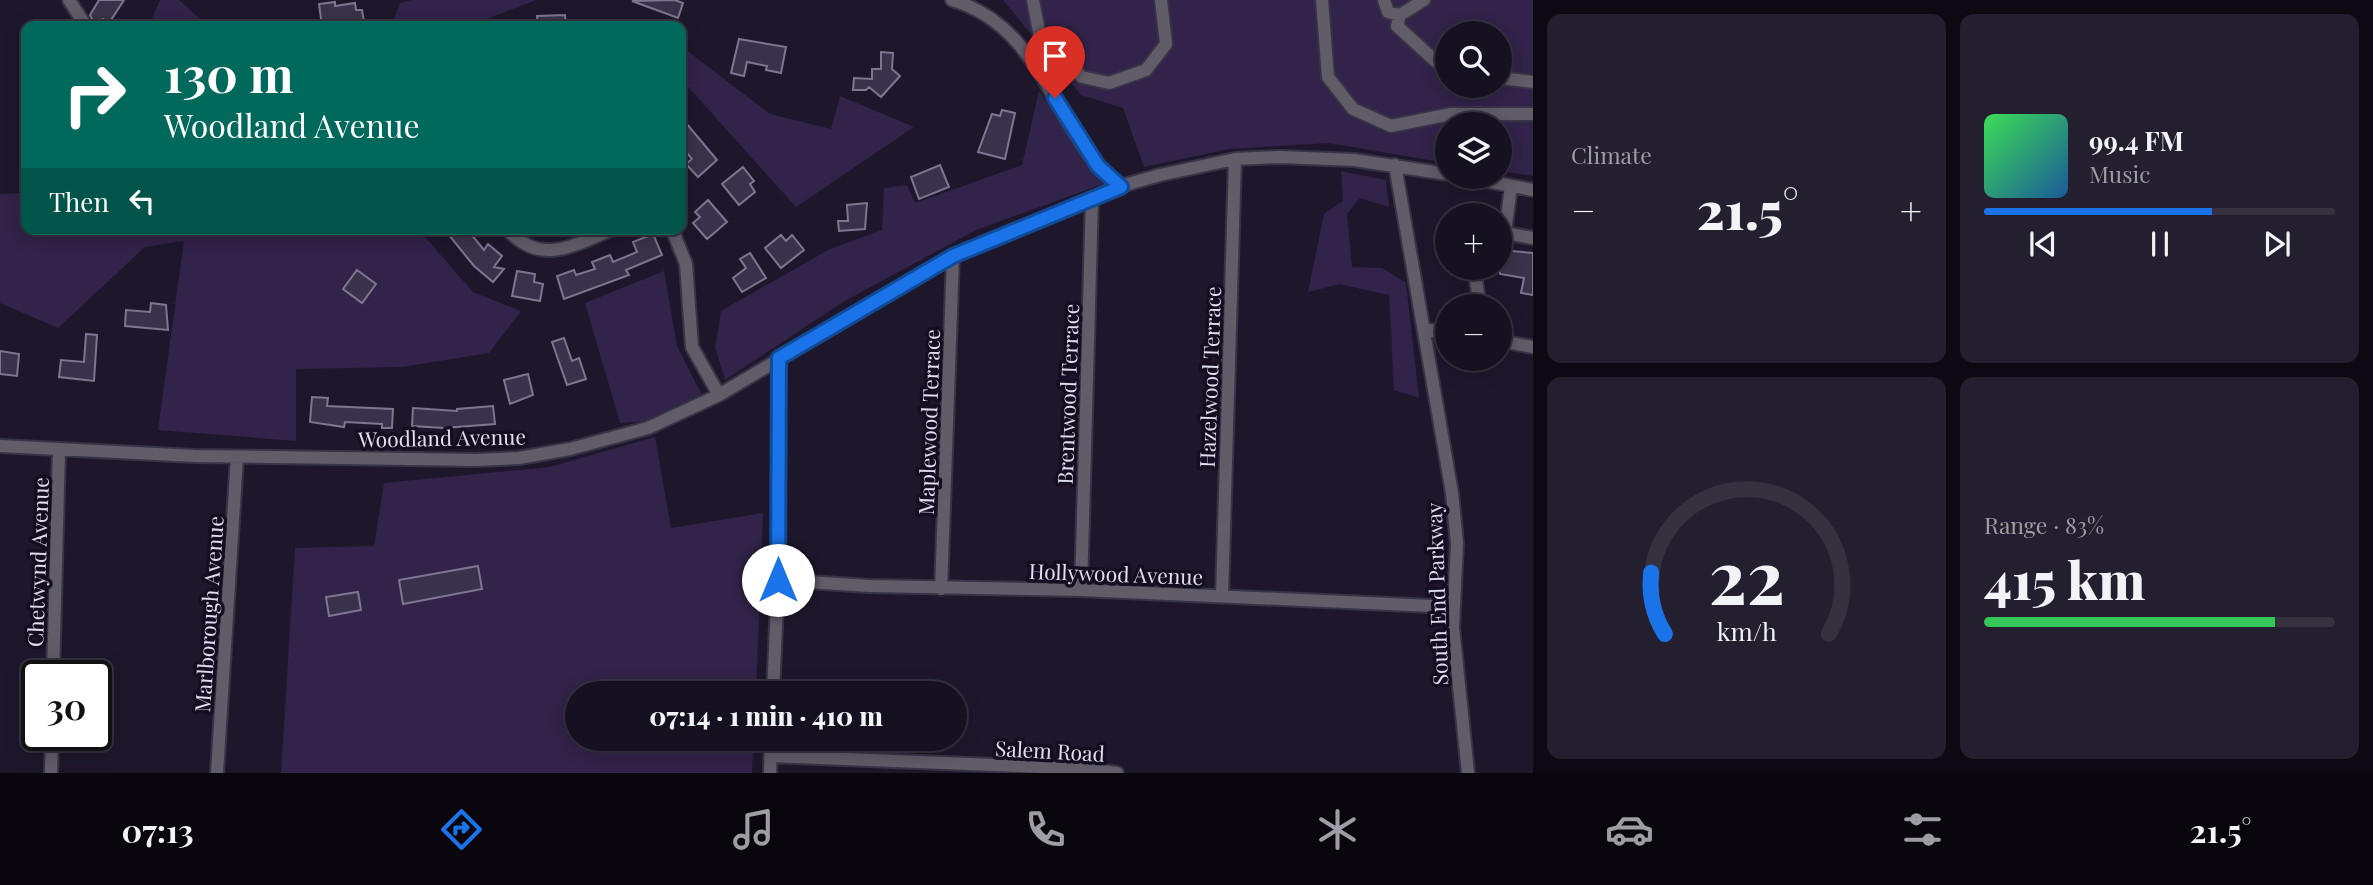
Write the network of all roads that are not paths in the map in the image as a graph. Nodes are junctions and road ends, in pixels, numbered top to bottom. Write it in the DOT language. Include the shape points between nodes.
graph roads {
  1 [pos="69,0"];
  2 [pos="952,0"];
  3 [pos="1032,0"];
  4 [pos="1161,0"];
  5 [pos="1322,0"];
  6 [pos="1384,0"];
  7 [pos="1424,0"];
  8 [pos="1400,15"];
  9 [pos="83,21"];
  10 [pos="1435,61"];
  11 [pos="1512,79"];
  12 [pos="1533,82"];
  13 [pos="1533,114"];
  14 [pos="1235,159"];
  15 [pos="1395,165"];
  16 [pos="1435,172"];
  17 [pos="1512,186"];
  18 [pos="1121,187"];
  19 [pos="1533,190"];
  20 [pos="1092,198"];
  21 [pos="514,235"];
  22 [pos="597,235"];
  23 [pos="674,235"];
  24 [pos="1512,235"];
  25 [pos="1533,238"];
  26 [pos="953,256"];
  27 [pos="1423,329"];
  28 [pos="1435,330"];
  29 [pos="1512,343"];
  30 [pos="1533,347"];
  31 [pos="779,358"];
  32 [pos="719,395"];
  33 [pos="0,446"];
  34 [pos="59,449"];
  35 [pos="237,457"];
  36 [pos="778,580"];
  37 [pos="941,589"];
  38 [pos="1081,590"];
  39 [pos="1222,596"];
  40 [pos="1454,607"];
  41 [pos="53,660"];
  42 [pos="774,681"];
  43 [pos="52,751"];
  44 [pos="771,751"];
  45 [pos="771,756"];
  46 [pos="994,770"];
  47 [pos="51,773"];
  48 [pos="217,773"];
  49 [pos="770,773"];
  50 [pos="1117,773"];
  51 [pos="1468,773"];
  1 -- 9 [label="street"];
  2 -- 18 [label="street" via="975,7 1002,24 1027,53 1098,166"];
  3 -- 4 [label="street" via="1040,37 1082,77 1109,83 1146,70 1166,44"];
  5 -- 13 [label="street" via="1328,77 1353,108 1391,126 1451,114"];
  6 -- 8 [label="street" via="1388,12"];
  7 -- 8 [label="street"];
  8 -- 10 [label="street" via="1397,26"];
  11 -- 12 [label="street"];
  14 -- 15 [label="street, Woodland Avenue" via="1280,157"];
  14 -- 18 [label="street, Woodland Avenue"];
  14 -- 39 [label="street, Hazelwood Terrace"];
  15 -- 16 [label="street, Woodland Avenue"];
  15 -- 27 [label="street, South End Parkway"];
  17 -- 19 [label="street"];
  18 -- 20 [label="street, Woodland Avenue"];
  20 -- 26 [label="street, Woodland Avenue"];
  20 -- 38 [label="street, Brentwood Terrace"];
  21 -- 22 [label="street" via="528,248 553,251"];
  23 -- 32 [label="street" via="686,264 692,348"];
  24 -- 25 [label="street"];
  26 -- 31 [label="street, Woodland Avenue"];
  26 -- 37 [label="street, Maplewood Terrace"];
  27 -- 28 [label="street"];
  27 -- 40 [label="street, South End Parkway" via="1457,543"];
  29 -- 30 [label="street"];
  31 -- 32 [label="street, Woodland Avenue"];
  31 -- 36 [label="street"];
  32 -- 35 [label="street, Woodland Avenue" via="611,440 519,458"];
  33 -- 34 [label="street, Woodland Avenue"];
  34 -- 35 [label="street, Woodland Avenue"];
  34 -- 41 [label="street, Chetwynd Avenue"];
  35 -- 48 [label="street, Marlborough Avenue"];
  36 -- 37 [label="street, Hollywood Avenue"];
  36 -- 42 [label="street"];
  37 -- 38 [label="street, Hollywood Avenue"];
  38 -- 39 [label="street, Hollywood Avenue"];
  39 -- 40 [label="street, Hollywood Avenue"];
  40 -- 51 [label="street, South End Parkway" via="1455,663"];
  43 -- 47 [label="street"];
  44 -- 45 [label="street"];
  45 -- 46 [label="street, Salem Road"];
  45 -- 49 [label="street"];
  46 -- 50 [label="street, Salem Road"];
}
